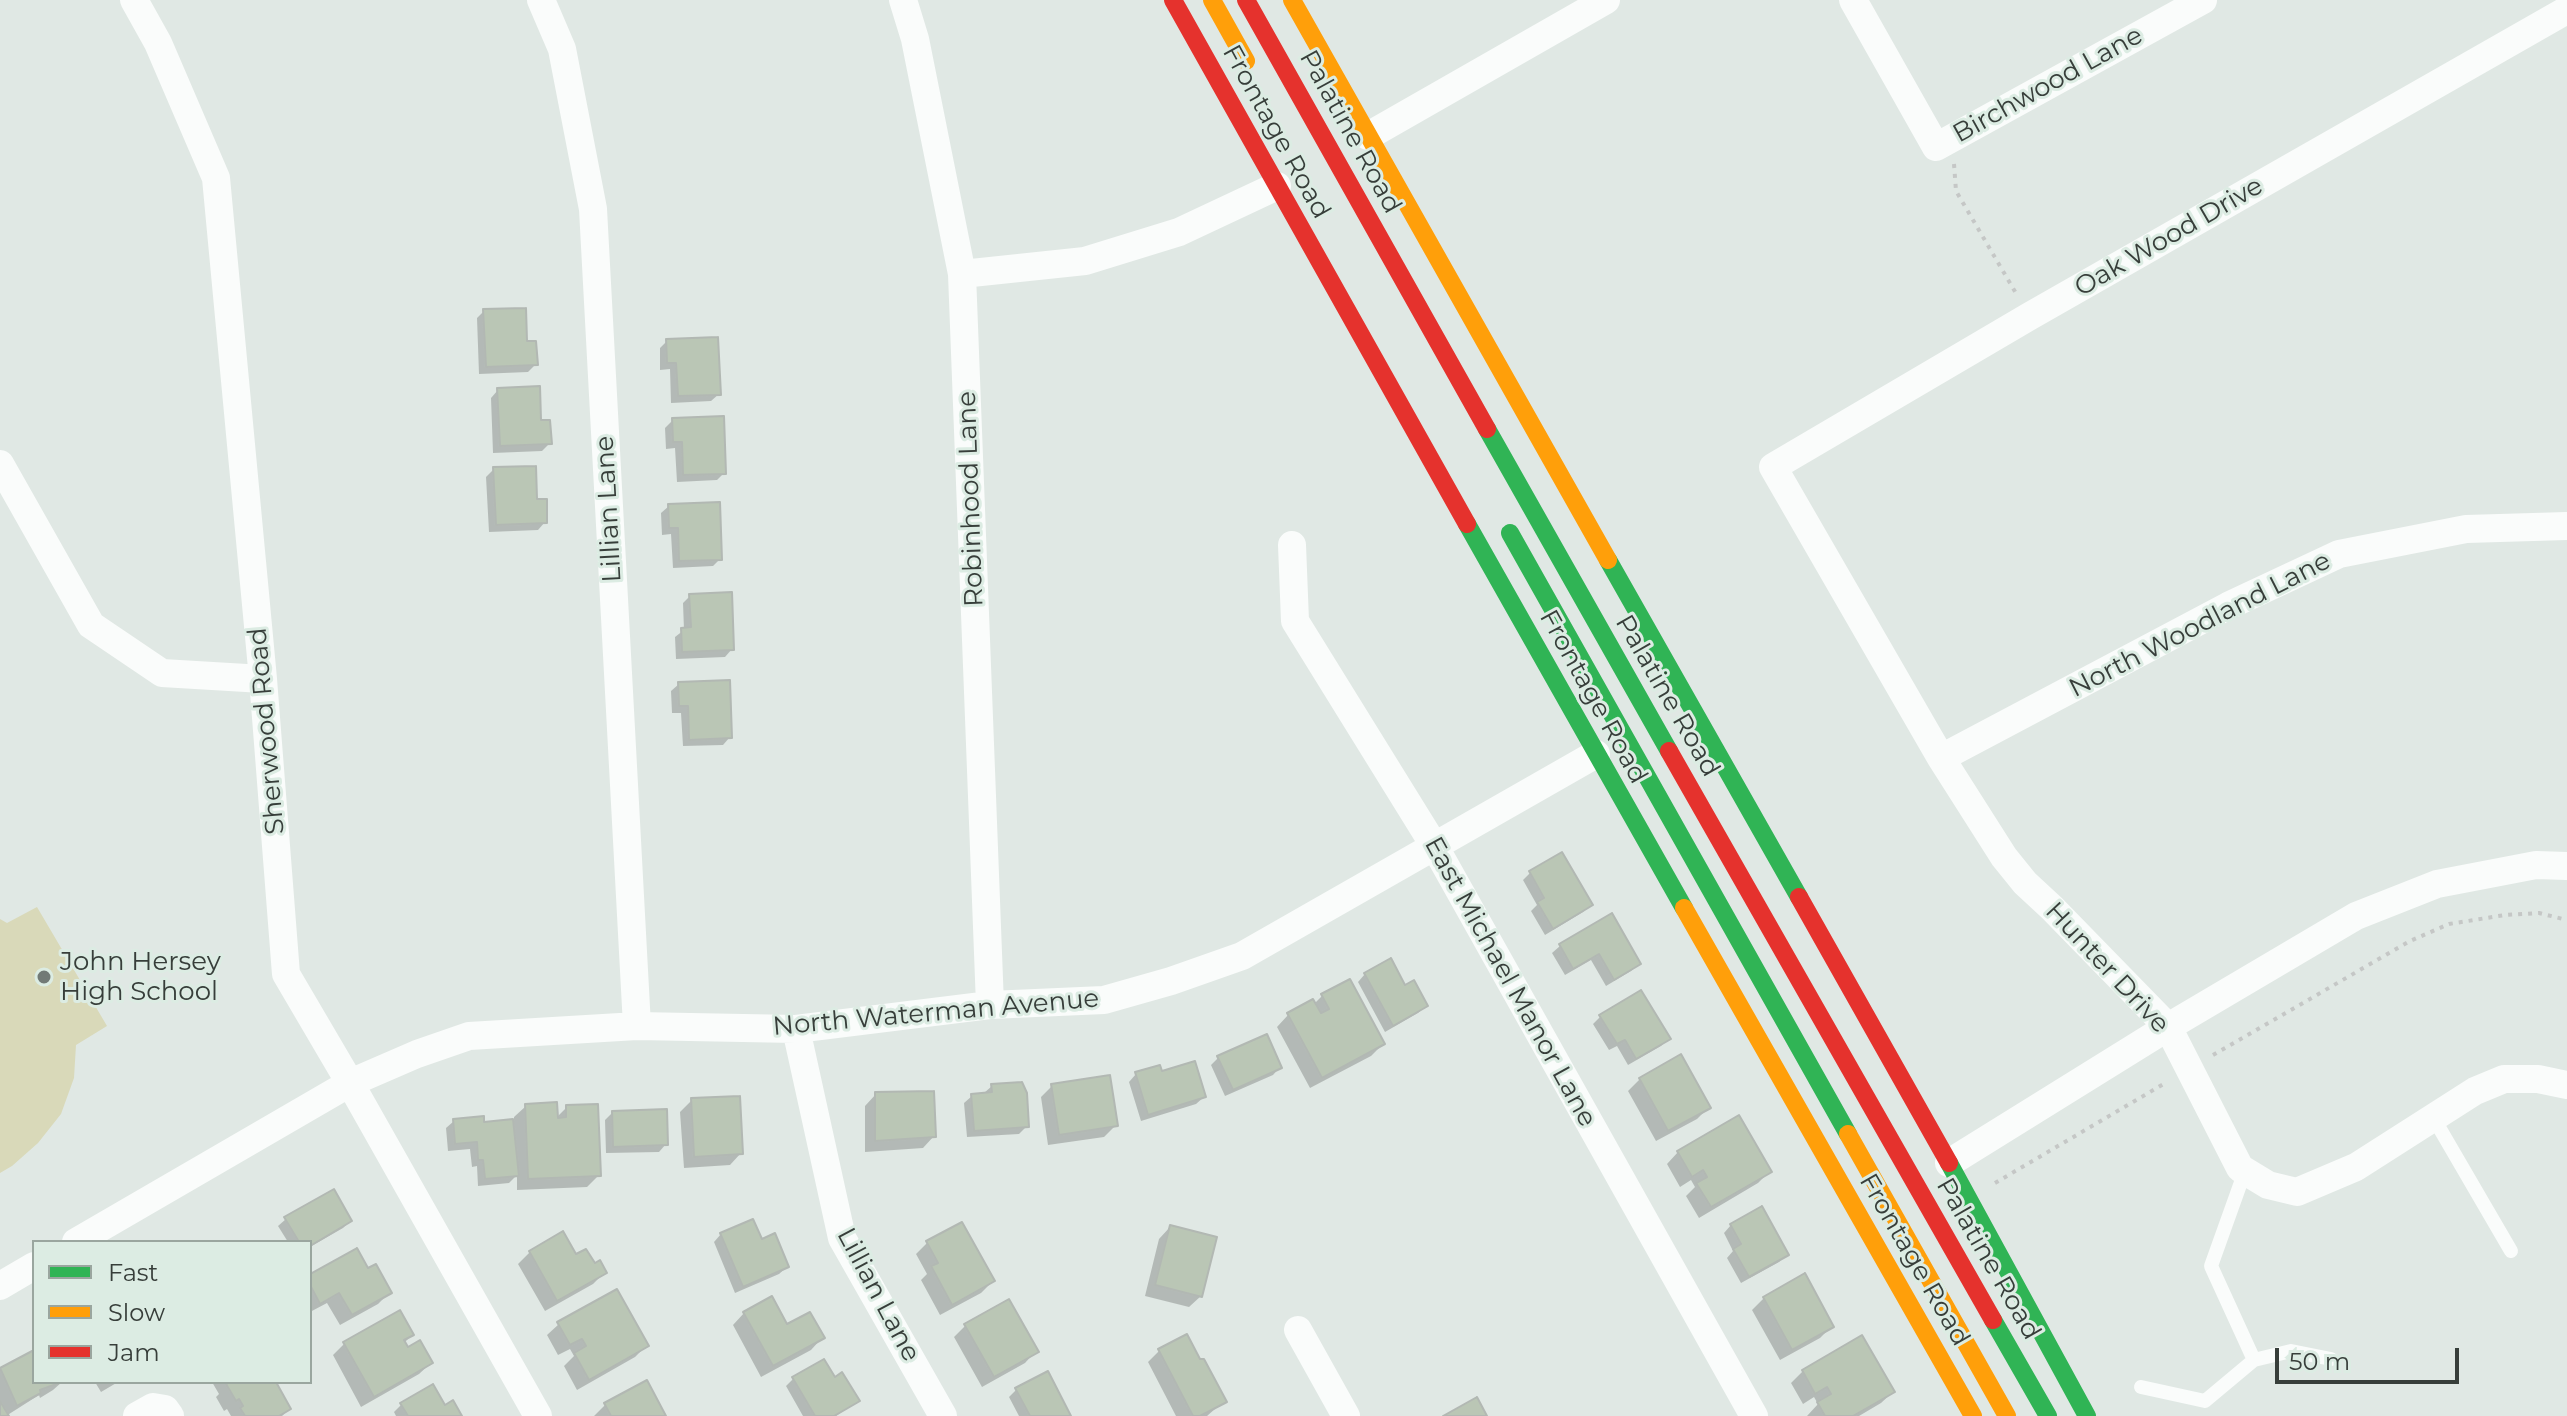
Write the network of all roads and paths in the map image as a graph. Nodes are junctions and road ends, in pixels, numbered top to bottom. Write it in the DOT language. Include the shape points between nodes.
graph roads {
  1 [pos="134,0"];
  2 [pos="541,0"];
  3 [pos="903,0"];
  4 [pos="1173,0"];
  5 [pos="1212,0"];
  6 [pos="1246,0"];
  7 [pos="1292,0"];
  8 [pos="1606,0"];
  9 [pos="1853,0"];
  10 [pos="2203,0"];
  11 [pos="2567,10"];
  12 [pos="1259,83"];
  13 [pos="1368,136"];
  14 [pos="1944,142"];
  15 [pos="1277,186"];
  16 [pos="962,274"];
  17 [pos="2030,316"];
  18 [pos="0,464"];
  19 [pos="1773,467"];
  20 [pos="1500,514"];
  21 [pos="2567,526"];
  22 [pos="1292,545"];
  23 [pos="263,679"];
  24 [pos="1596,754"];
  25 [pos="1941,758"];
  26 [pos="1435,847"];
  27 [pos="2567,866"];
  28 [pos="2567,920"];
  29 [pos="990,1005"];
  30 [pos="637,1026"];
  31 [pos="2168,1027"];
  32 [pos="796,1029"];
  33 [pos="2189,1069"];
  34 [pos="350,1083"];
  35 [pos="2567,1085"];
  36 [pos="2433,1117"];
  37 [pos="1949,1163"];
  38 [pos="2245,1171"];
  39 [pos="1988,1188"];
  40 [pos="79,1240"];
  41 [pos="2511,1251"];
  42 [pos="32,1267"];
  43 [pos="0,1286"];
  44 [pos="1298,1330"];
  45 [pos="2331,1359"];
  46 [pos="2254,1360"];
  47 [pos="2141,1387"];
  48 [pos="137,1416"];
  49 [pos="170,1416"];
  50 [pos="538,1416"];
  51 [pos="943,1416"];
  52 [pos="1346,1416"];
  53 [pos="1754,1416"];
  54 [pos="1973,1416"];
  55 [pos="2007,1416"];
  56 [pos="2048,1416"];
  57 [pos="2087,1416"];
  1 -- 23 [label="street, Sherwood Road" via="216,178"];
  2 -- 30 [label="street, Lillian Lane" via="562,49 593,209"];
  3 -- 16 [label="street, Robinhood Lane"];
  4 -- 15 [label="main road, Frontage Road"];
  5 -- 12 [label="main road"];
  6 -- 56 [label="main road, Palatine Road"];
  7 -- 13 [label="main road"];
  8 -- 13 [label="street"];
  9 -- 14 [label="street"];
  10 -- 14 [label="street, Birchwood Lane"];
  11 -- 17 [label="street, Oak Wood Drive"];
  13 -- 37 [label="main road"];
  14 -- 17 [label="path" via="1956,191"];
  15 -- 16 [label="street" via="1179,232 1085,261"];
  15 -- 24 [label="main road, Frontage Road"];
  16 -- 29 [label="street, Robinhood Lane"];
  17 -- 19 [label="street, Oak Wood Drive"];
  18 -- 23 [label="street" via="91,625 162,673"];
  19 -- 25 [label="street, Hunter Drive"];
  20 -- 55 [label="main road"];
  21 -- 25 [label="street, North Woodland Lane" via="2466,529 2339,554 2228,606"];
  22 -- 26 [label="street, East Michael Manor Lane" via="1295,621"];
  23 -- 34 [label="street, Sherwood Road" via="286,974"];
  24 -- 26 [label="street, North Waterman Avenue"];
  24 -- 54 [label="main road, Frontage Road"];
  25 -- 31 [label="street, Hunter Drive" via="2025,883"];
  26 -- 29 [label="street, North Waterman Avenue" via="1242,956 1104,1000"];
  26 -- 53 [label="street, East Michael Manor Lane"];
  27 -- 31 [label="street" via="2536,865 2437,884 2356,916"];
  28 -- 33 [label="path" via="2539,913 2449,924 2410,941"];
  29 -- 32 [label="street, North Waterman Avenue"];
  30 -- 32 [label="street, North Waterman Avenue"];
  30 -- 34 [label="street, North Waterman Avenue" via="469,1036"];
  31 -- 33 [label="street, Hunter Drive"];
  31 -- 37 [label="street"];
  32 -- 51 [label="street, Lillian Lane" via="842,1238"];
  33 -- 38 [label="street, Hunter Drive"];
  33 -- 39 [label="path"];
  34 -- 40 [label="street, North Waterman Avenue"];
  34 -- 50 [label="street, Sherwood Road"];
  35 -- 36 [label="street" via="2504,1079"];
  36 -- 38 [label="street" via="2356,1167 2297,1192 2268,1185"];
  36 -- 41 [label="lane"];
  37 -- 57 [label="main road"];
  38 -- 46 [label="lane" via="2211,1266"];
  42 -- 43 [label="street"];
  44 -- 52 [label="street"];
  45 -- 46 [label="lane" via="2291,1351"];
  46 -- 47 [label="lane" via="2205,1401"];
  48 -- 49 [label="street" via="153,1407"];
}
